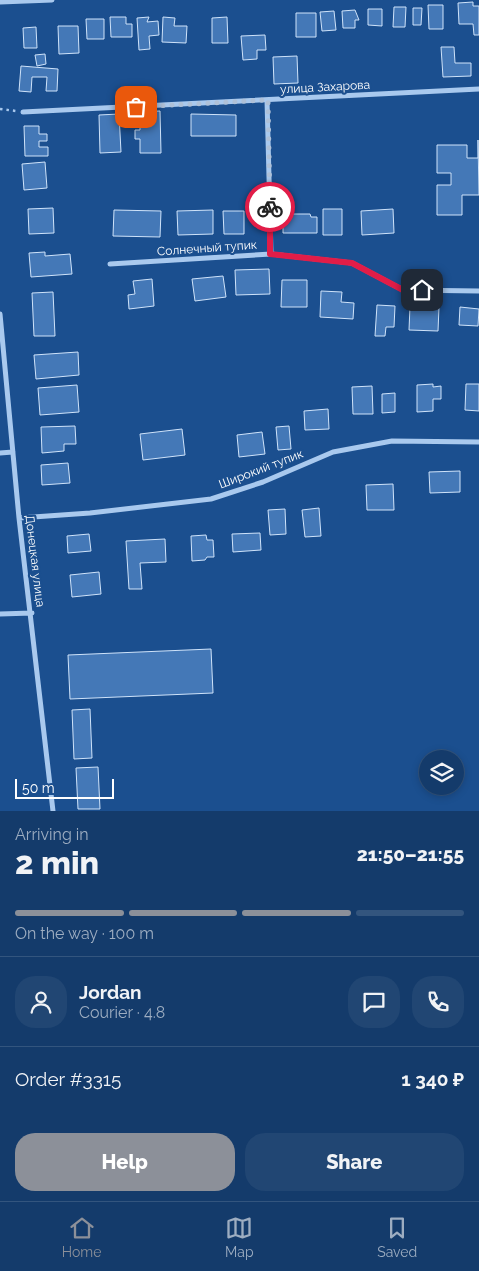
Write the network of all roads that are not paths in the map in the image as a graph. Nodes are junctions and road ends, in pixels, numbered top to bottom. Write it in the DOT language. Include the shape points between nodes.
graph roads {
  1 [pos="52,0"];
  2 [pos="0,2"];
  3 [pos="479,89"];
  4 [pos="268,100"];
  5 [pos="23,112"];
  6 [pos="270,254"];
  7 [pos="110,264"];
  8 [pos="479,292"];
  9 [pos="0,314"];
  10 [pos="479,442"];
  11 [pos="13,452"];
  12 [pos="0,453"];
  13 [pos="19,518"];
  14 [pos="32,612"];
  15 [pos="0,614"];
  16 [pos="54,811"];
  1 -- 2 [label="street"];
  3 -- 4 [label="street, улица Захарова"];
  4 -- 5 [label="street, улица Захарова"];
  4 -- 6 [label="street"];
  6 -- 7 [label="street, Солнечный тупик"];
  6 -- 8 [label="street, Солнечный тупик" via="352,263 403,290"];
  9 -- 11 [label="street, Донецкая улица"];
  10 -- 13 [label="street, Широкий тупик" via="392,441 334,452 263,482 211,499"];
  11 -- 12 [label="street"];
  11 -- 13 [label="street, Донецкая улица"];
  13 -- 14 [label="street, Донецкая улица"];
  14 -- 15 [label="street"];
  14 -- 16 [label="street, Донецкая улица"];
}
